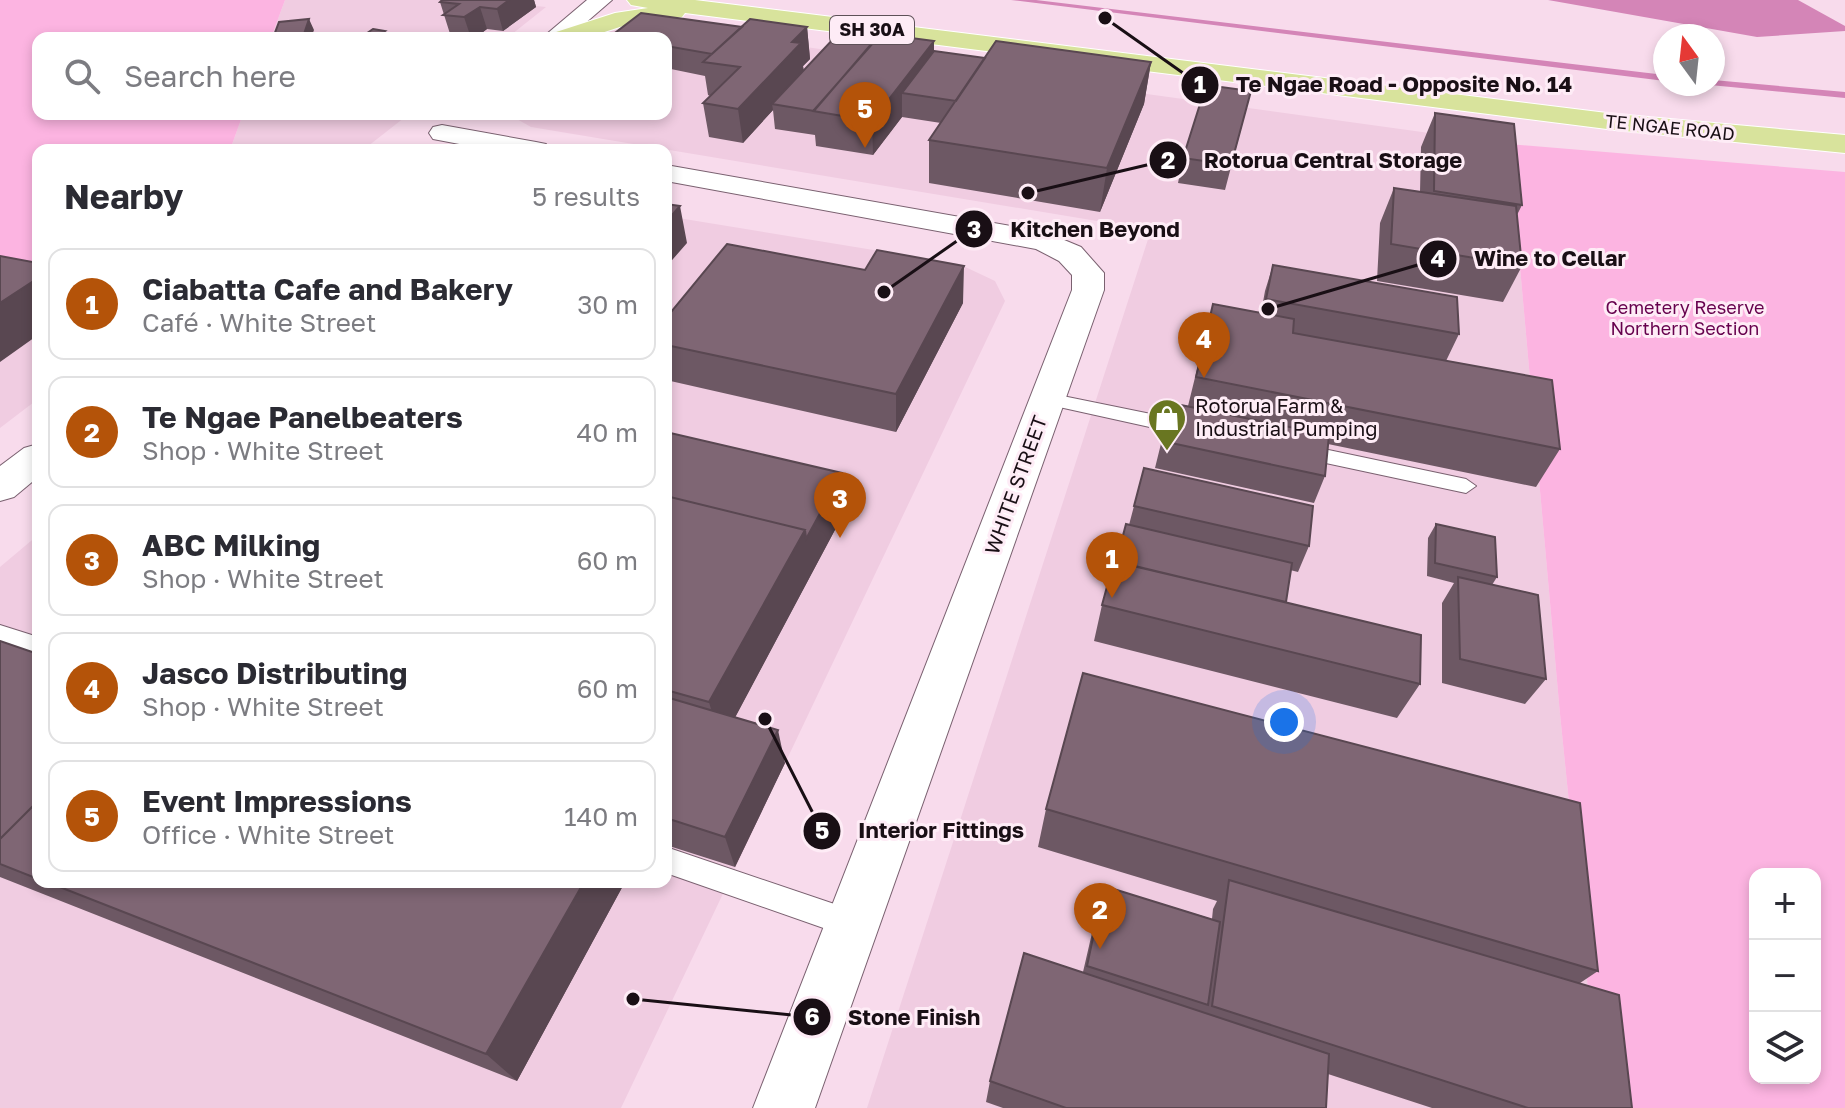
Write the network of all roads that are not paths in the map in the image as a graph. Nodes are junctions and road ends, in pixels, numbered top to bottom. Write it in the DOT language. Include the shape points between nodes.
graph roads {
  1 [pos="601,0"];
  2 [pos="639,0"];
  3 [pos="814,0"];
  4 [pos="732,12"];
  5 [pos="561,32"];
  6 [pos="580,32"];
  7 [pos="1342,63"];
  8 [pos="1702,105"];
  9 [pos="458,120"];
  10 [pos="1845,121"];
  11 [pos="432,142"];
  12 [pos="458,144"];
  13 [pos="1845,144"];
  14 [pos="672,174"];
  15 [pos="1048,399"];
  16 [pos="1218,434"];
  17 [pos="1280,447"];
  18 [pos="32,462"];
  19 [pos="1466,486"];
  20 [pos="0,487"];
  21 [pos="0,634"];
  22 [pos="32,645"];
  23 [pos="672,862"];
  24 [pos="852,924"];
  25 [pos="784,1108"];
  1 -- 5 [label="street"];
  2 -- 4 [label="main road, TE NGAE ROAD / SH 30A"];
  3 -- 7 [label="main road, SH 30A"];
  4 -- 6 [label="main road" via="664,12"];
  4 -- 13 [label="main road, TE NGAE ROAD / SH 30A" via="1629,124"];
  8 -- 10 [label="main road, TE NGAE ROAD"];
  9 -- 11 [label="street"];
  11 -- 12 [label="street"];
  14 -- 15 [label="street, WHITE STREET" via="1045,241 1070,254 1088,273 1088,290"];
  15 -- 16 [label="lane"];
  15 -- 24 [label="street, WHITE STREET"];
  17 -- 19 [label="lane"];
  18 -- 20 [label="street"];
  21 -- 22 [label="lane"];
  23 -- 24 [label="lane"];
  24 -- 25 [label="street, WHITE STREET"];
}
